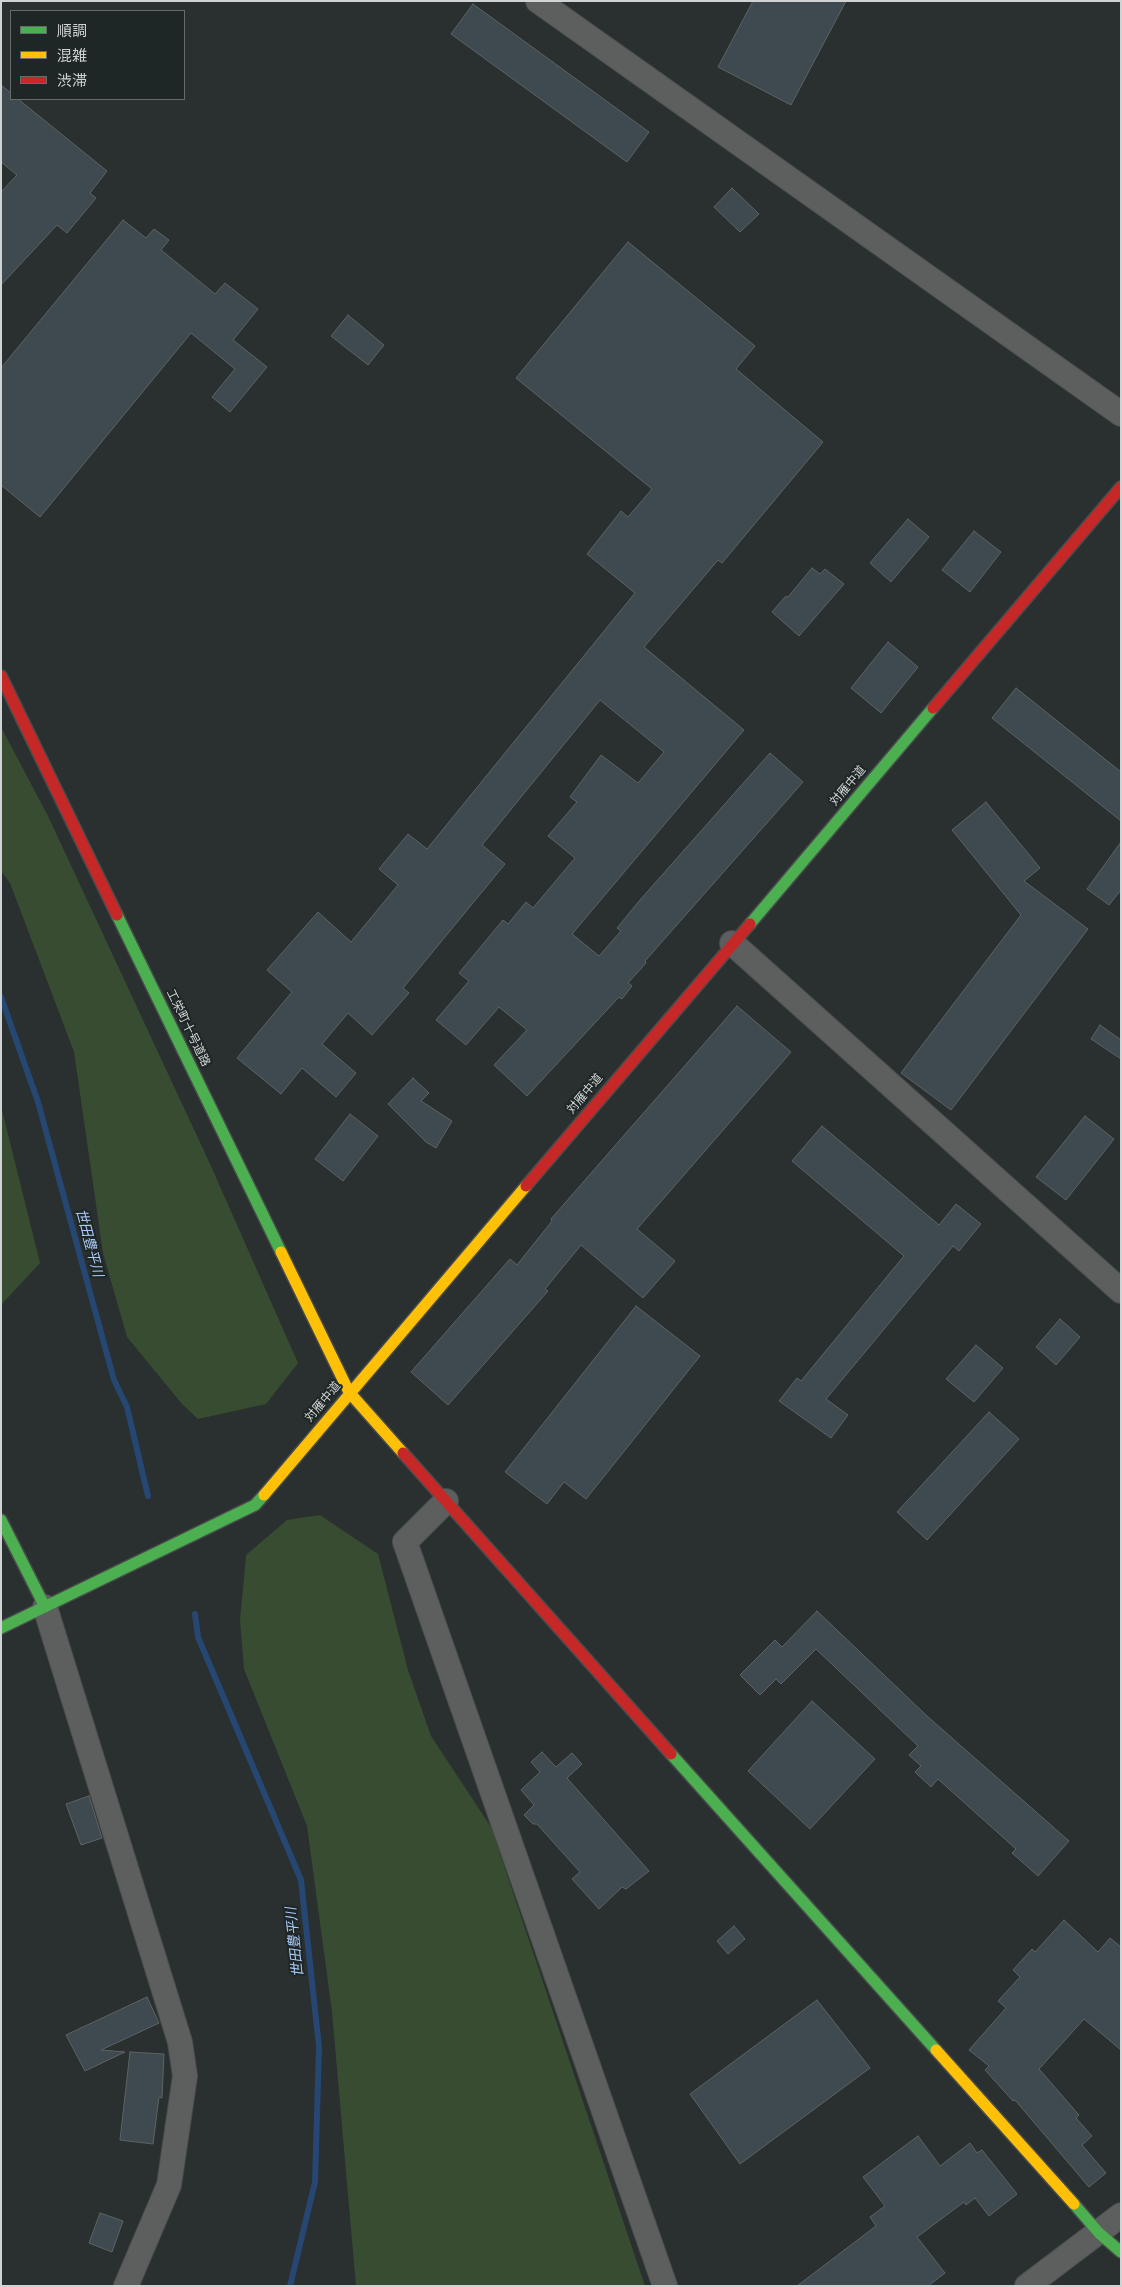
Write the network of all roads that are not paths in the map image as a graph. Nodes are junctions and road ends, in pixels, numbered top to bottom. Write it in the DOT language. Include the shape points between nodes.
graph roads {
  1 [pos="538,1"];
  2 [pos="1121,414"];
  3 [pos="1121,487"];
  4 [pos="1,676"];
  5 [pos="732,943"];
  6 [pos="1121,1291"];
  7 [pos="349,1392"];
  8 [pos="446,1501"];
  9 [pos="1,1520"];
  10 [pos="44,1607"];
  11 [pos="1,1628"];
  12 [pos="1121,2215"];
  13 [pos="1121,2225"];
  14 [pos="1099,2234"];
  15 [pos="1121,2252"];
  16 [pos="126,2286"];
  17 [pos="665,2286"];
  18 [pos="1027,2286"];
  1 -- 2 [label="street"];
  3 -- 5 [label="street, 対雁中道"];
  4 -- 7 [label="street, 工栄町十号道路"];
  5 -- 6 [label="street"];
  5 -- 7 [label="street, 対雁中道"];
  7 -- 8 [label="street, 工栄町十号道路"];
  7 -- 10 [label="street, 対雁中道" via="255,1506"];
  8 -- 14 [label="street, 工栄町十号道路"];
  8 -- 17 [label="street" via="405,1542"];
  9 -- 10 [label="street"];
  10 -- 11 [label="street, 対雁中道"];
  10 -- 16 [label="street" via="180,2042 185,2076 169,2185"];
  12 -- 14 [label="street"];
  13 -- 14 [label="street"];
  14 -- 15 [label="street, 工栄町十号道路"];
  14 -- 18 [label="street"];
}
